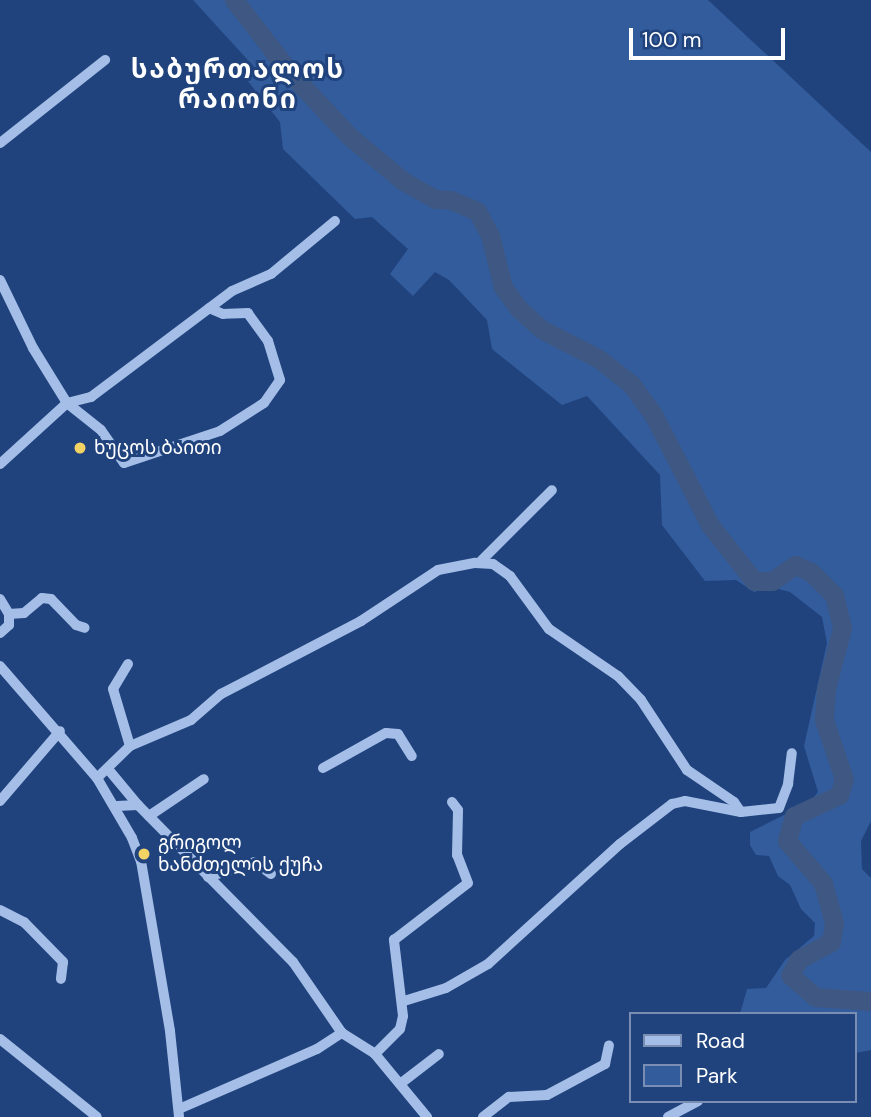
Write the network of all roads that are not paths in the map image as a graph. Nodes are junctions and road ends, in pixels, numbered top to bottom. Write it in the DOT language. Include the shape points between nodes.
graph roads {
  1 [pos="106,60"];
  2 [pos="0,143"];
  3 [pos="335,221"];
  4 [pos="0,280"];
  5 [pos="209,308"];
  6 [pos="67,403"];
  7 [pos="0,464"];
  8 [pos="552,490"];
  9 [pos="479,563"];
  10 [pos="0,599"];
  11 [pos="9,614"];
  12 [pos="85,628"];
  13 [pos="0,633"];
  14 [pos="128,664"];
  15 [pos="0,666"];
  16 [pos="60,731"];
  17 [pos="130,746"];
  18 [pos="792,753"];
  19 [pos="412,756"];
  20 [pos="323,768"];
  21 [pos="107,769"];
  22 [pos="97,778"];
  23 [pos="204,779"];
  24 [pos="0,801"];
  25 [pos="452,802"];
  26 [pos="138,805"];
  27 [pos="117,806"];
  28 [pos="741,812"];
  29 [pos="149,816"];
  30 [pos="271,874"];
  31 [pos="208,877"];
  32 [pos="0,911"];
  33 [pos="61,979"];
  34 [pos="404,1001"];
  35 [pos="342,1033"];
  36 [pos="0,1039"];
  37 [pos="609,1045"];
  38 [pos="374,1054"];
  39 [pos="439,1055"];
  40 [pos="400,1084"];
  41 [pos="694,1103"];
  42 [pos="179,1113"];
  43 [pos="97,1117"];
  44 [pos="427,1117"];
  45 [pos="484,1117"];
  46 [pos="668,1117"];
  1 -- 2 [label="street"];
  3 -- 5 [label="street" via="271,274 232,291"];
  4 -- 6 [label="street" via="33,348"];
  5 -- 6 [label="street" via="91,397"];
  5 -- 6 [label="street" via="223,314 248,313 268,341 281,380 254,412 208,436 124,463 101,430"];
  6 -- 7 [label="street"];
  8 -- 9 [label="street"];
  9 -- 17 [label="street" via="438,570 361,621 221,694 191,720"];
  9 -- 28 [label="street" via="493,564 510,576 549,629 618,676 641,700 687,770 734,802"];
  10 -- 11 [label="street"];
  11 -- 12 [label="street" via="24,612 42,598 51,599 76,625"];
  11 -- 13 [label="street" via="9,625"];
  14 -- 17 [label="street" via="113,689"];
  15 -- 16 [label="street"];
  16 -- 22 [label="street"];
  16 -- 24 [label="street"];
  17 -- 21 [label="street"];
  18 -- 28 [label="street" via="779,808 757,814"];
  19 -- 20 [label="street" via="398,734 386,733"];
  21 -- 22 [label="street"];
  21 -- 26 [label="street"];
  22 -- 27 [label="street"];
  23 -- 29 [label="street"];
  25 -- 34 [label="street" via="458,810 457,855 468,883 394,940 400,965 396,974"];
  26 -- 27 [label="street"];
  26 -- 29 [label="street"];
  27 -- 42 [label="street" via="141,861"];
  28 -- 34 [label="street" via="685,801 671,804 488,964 446,988"];
  29 -- 31 [label="street"];
  30 -- 31 [label="street" via="255,862"];
  31 -- 35 [label="street" via="293,962"];
  32 -- 33 [label="street" via="24,922 63,962"];
  34 -- 38 [label="street" via="400,1030"];
  35 -- 38 [label="street"];
  35 -- 42 [label="street"];
  36 -- 43 [label="street"];
  37 -- 45 [label="street" via="605,1064 547,1095 509,1097"];
  38 -- 40 [label="street"];
  39 -- 40 [label="street"];
  40 -- 44 [label="street"];
  41 -- 46 [label="street"];
}
